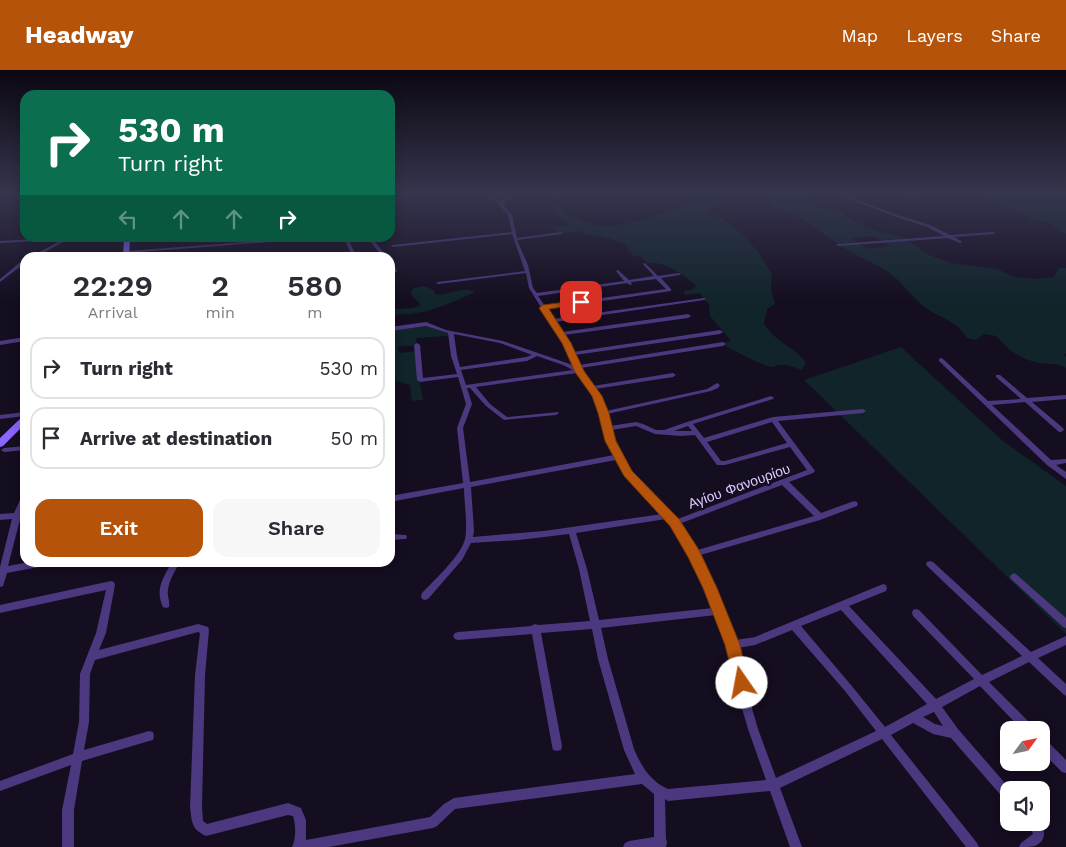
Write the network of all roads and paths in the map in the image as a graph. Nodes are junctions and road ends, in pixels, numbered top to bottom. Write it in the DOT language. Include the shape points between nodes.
graph roads {
  1 [pos="513,229"];
  2 [pos="935,229"];
  3 [pos="561,233"];
  4 [pos="993,233"];
  5 [pos="514,236"];
  6 [pos="950,237"];
  7 [pos="20,241"];
  8 [pos="0,242"];
  9 [pos="61,242"];
  10 [pos="266,242"];
  11 [pos="373,242"];
  12 [pos="960,242"];
  13 [pos="838,245"];
  14 [pos="393,246"];
  15 [pos="42,252"];
  16 [pos="158,252"];
  17 [pos="381,252"];
  18 [pos="645,264"];
  19 [pos="20,265"];
  20 [pos="618,271"];
  21 [pos="526,272"];
  22 [pos="679,274"];
  23 [pos="658,278"];
  24 [pos="0,281"];
  25 [pos="438,284"];
  26 [pos="629,284"];
  27 [pos="648,293"];
  28 [pos="535,295"];
  29 [pos="704,299"];
  30 [pos="599,300"];
  31 [pos="660,305"];
  32 [pos="543,308"];
  33 [pos="609,312"];
  34 [pos="688,316"];
  35 [pos="552,321"];
  36 [pos="395,328"];
  37 [pos="451,332"];
  38 [pos="720,332"];
  39 [pos="560,334"];
  40 [pos="20,340"];
  41 [pos="0,342"];
  42 [pos="723,344"];
  43 [pos="417,345"];
  44 [pos="572,354"];
  45 [pos="536,355"];
  46 [pos="941,360"];
  47 [pos="578,367"];
  48 [pos="459,372"];
  49 [pos="673,375"];
  50 [pos="998,376"];
  51 [pos="717,385"];
  52 [pos="472,386"];
  53 [pos="464,387"];
  54 [pos="592,388"];
  55 [pos="1066,397"];
  56 [pos="771,398"];
  57 [pos="1026,399"];
  58 [pos="987,403"];
  59 [pos="863,411"];
  60 [pos="556,413"];
  61 [pos="604,413"];
  62 [pos="20,415"];
  63 [pos="0,417"];
  64 [pos="773,419"];
  65 [pos="689,423"];
  66 [pos="20,425"];
  67 [pos="608,428"];
  68 [pos="1061,430"];
  69 [pos="20,432"];
  70 [pos="666,432"];
  71 [pos="696,433"];
  72 [pos="703,441"];
  73 [pos="792,444"];
  74 [pos="1,446"];
  75 [pos="20,448"];
  76 [pos="618,457"];
  77 [pos="1066,462"];
  78 [pos="1049,463"];
  79 [pos="1066,476"];
  80 [pos="784,482"];
  81 [pos="468,484"];
  82 [pos="395,498"];
  83 [pos="854,504"];
  84 [pos="20,509"];
  85 [pos="17,516"];
  86 [pos="668,516"];
  87 [pos="0,517"];
  88 [pos="820,517"];
  89 [pos="674,523"];
  90 [pos="572,532"];
  91 [pos="395,537"];
  92 [pos="403,537"];
  93 [pos="469,540"];
  94 [pos="694,554"];
  95 [pos="930,564"];
  96 [pos="23,567"];
  97 [pos="173,567"];
  98 [pos="2,571"];
  99 [pos="1014,577"];
  100 [pos="0,583"];
  101 [pos="883,588"];
  102 [pos="425,596"];
  103 [pos="166,604"];
  104 [pos="842,605"];
  105 [pos="0,609"];
  106 [pos="718,610"];
  107 [pos="916,613"];
  108 [pos="1066,624"];
  109 [pos="594,625"];
  110 [pos="794,625"];
  111 [pos="536,628"];
  112 [pos="458,636"];
  113 [pos="1066,640"];
  114 [pos="733,645"];
  115 [pos="93,656"];
  116 [pos="1029,657"];
  117 [pos="982,680"];
  118 [pos="1066,691"];
  119 [pos="935,706"];
  120 [pos="913,717"];
  121 [pos="1021,721"];
  122 [pos="954,733"];
  123 [pos="882,734"];
  124 [pos="150,736"];
  125 [pos="557,746"];
  126 [pos="1050,752"];
  127 [pos="76,758"];
  128 [pos="1066,768"];
  129 [pos="644,778"];
  130 [pos="774,785"];
  131 [pos="0,786"];
  132 [pos="1000,786"];
  133 [pos="659,791"];
  134 [pos="1038,831"];
  135 [pos="660,844"];
  136 [pos="68,847"];
  137 [pos="300,847"];
  138 [pos="628,847"];
  139 [pos="796,847"];
  140 [pos="973,847"];
  141 [pos="1025,847"];
  1 -- 5 [label="street"];
  2 -- 6 [label="street"];
  3 -- 5 [label="street"];
  4 -- 6 [label="street"];
  5 -- 14 [label="street"];
  5 -- 21 [label="street"];
  6 -- 12 [label="street"];
  6 -- 13 [label="street"];
  7 -- 8 [label="street"];
  9 -- 15 [label="street"];
  10 -- 16 [label="street"];
  11 -- 17 [label="street"];
  18 -- 23 [label="street"];
  19 -- 24 [label="street"];
  20 -- 26 [label="street"];
  21 -- 25 [label="street"];
  21 -- 28 [label="street"];
  22 -- 23 [label="street"];
  23 -- 26 [label="street"];
  23 -- 27 [label="street" via="669,290"];
  26 -- 28 [label="street"];
  27 -- 30 [label="street"];
  27 -- 31 [label="street"];
  28 -- 32 [label="street"];
  29 -- 31 [label="street"];
  30 -- 32 [label="street"];
  30 -- 33 [label="street"];
  31 -- 33 [label="street"];
  32 -- 35 [label="street"];
  33 -- 35 [label="street"];
  34 -- 39 [label="street"];
  35 -- 39 [label="street"];
  36 -- 37 [label="street" via="426,324"];
  37 -- 45 [label="street" via="488,338"];
  37 -- 48 [label="street"];
  38 -- 44 [label="street"];
  39 -- 44 [label="street"];
  40 -- 41 [label="street"];
  42 -- 47 [label="street"];
  43 -- 48 [label="street" via="420,380"];
  44 -- 47 [label="street"];
  45 -- 47 [label="street"];
  45 -- 48 [label="street"];
  46 -- 58 [label="street"];
  47 -- 52 [label="street"];
  47 -- 54 [label="street"];
  48 -- 53 [label="street"];
  49 -- 54 [label="street"];
  50 -- 57 [label="street"];
  51 -- 61 [label="street" via="708,390"];
  52 -- 53 [label="street"];
  52 -- 60 [label="street" via="506,419"];
  53 -- 81 [label="street" via="469,404 460,428"];
  54 -- 61 [label="street"];
  55 -- 57 [label="street"];
  56 -- 65 [label="street"];
  57 -- 58 [label="street"];
  57 -- 68 [label="street"];
  58 -- 78 [label="street"];
  59 -- 64 [label="street"];
  61 -- 67 [label="street"];
  62 -- 63 [label="street"];
  64 -- 72 [label="street"];
  64 -- 73 [label="street"];
  65 -- 70 [label="street"];
  65 -- 71 [label="street"];
  66 -- 74 [label="main road"];
  67 -- 70 [label="street" via="641,424 655,432"];
  67 -- 76 [label="street"];
  69 -- 74 [label="main road"];
  70 -- 71 [label="street"];
  71 -- 72 [label="street"];
  72 -- 73 [label="street" via="715,459 725,463"];
  73 -- 80 [label="street, Αγίου Φανουρίου" via="811,471"];
  74 -- 75 [label="street"];
  76 -- 81 [label="street"];
  76 -- 86 [label="street" via="632,478"];
  77 -- 78 [label="street"];
  78 -- 79 [label="street"];
  80 -- 88 [label="street"];
  80 -- 89 [label="street, Αγίου Φανουρίου"];
  81 -- 82 [label="street"];
  81 -- 93 [label="street"];
  83 -- 88 [label="street"];
  84 -- 85 [label="street"];
  85 -- 87 [label="street"];
  85 -- 98 [label="street"];
  86 -- 89 [label="street"];
  86 -- 90 [label="street"];
  88 -- 94 [label="street"];
  89 -- 94 [label="street"];
  90 -- 93 [label="street"];
  90 -- 109 [label="street"];
  91 -- 92 [label="street"];
  93 -- 102 [label="street" via="459,558"];
  94 -- 106 [label="street"];
  95 -- 116 [label="street"];
  96 -- 98 [label="street"];
  97 -- 103 [label="street" via="164,584"];
  98 -- 100 [label="street"];
  99 -- 108 [label="street"];
  101 -- 104 [label="street"];
  104 -- 110 [label="street"];
  104 -- 119 [label="street"];
  105 -- 115 [label="street" via="111,585"];
  106 -- 109 [label="street"];
  106 -- 114 [label="street"];
  107 -- 117 [label="street"];
  109 -- 111 [label="street"];
  109 -- 129 [label="street" via="629,750"];
  110 -- 114 [label="street" via="754,641"];
  110 -- 123 [label="street"];
  111 -- 112 [label="street"];
  111 -- 125 [label="street"];
  113 -- 116 [label="street"];
  114 -- 130 [label="street" via="751,721"];
  115 -- 127 [label="street" via="85,674 84,722"];
  115 -- 137 [label="street" via="198,628 205,630 200,675 198,824 206,830 288,809 297,812 300,820"];
  116 -- 117 [label="street"];
  116 -- 118 [label="street"];
  117 -- 119 [label="street"];
  117 -- 121 [label="street"];
  119 -- 120 [label="street"];
  119 -- 122 [label="street"];
  120 -- 122 [label="street" via="933,729"];
  120 -- 123 [label="street"];
  122 -- 132 [label="street"];
  123 -- 130 [label="street"];
  123 -- 140 [label="street"];
  124 -- 127 [label="street"];
  126 -- 128 [label="street"];
  127 -- 131 [label="street"];
  127 -- 136 [label="street" via="68,810"];
  129 -- 133 [label="street"];
  129 -- 137 [label="street" via="454,804 444,808 433,822"];
  130 -- 133 [label="street" via="682,795"];
  130 -- 139 [label="street"];
  133 -- 135 [label="street"];
  134 -- 141 [label="street" via="1039,836"];
  135 -- 138 [label="street"];
}
